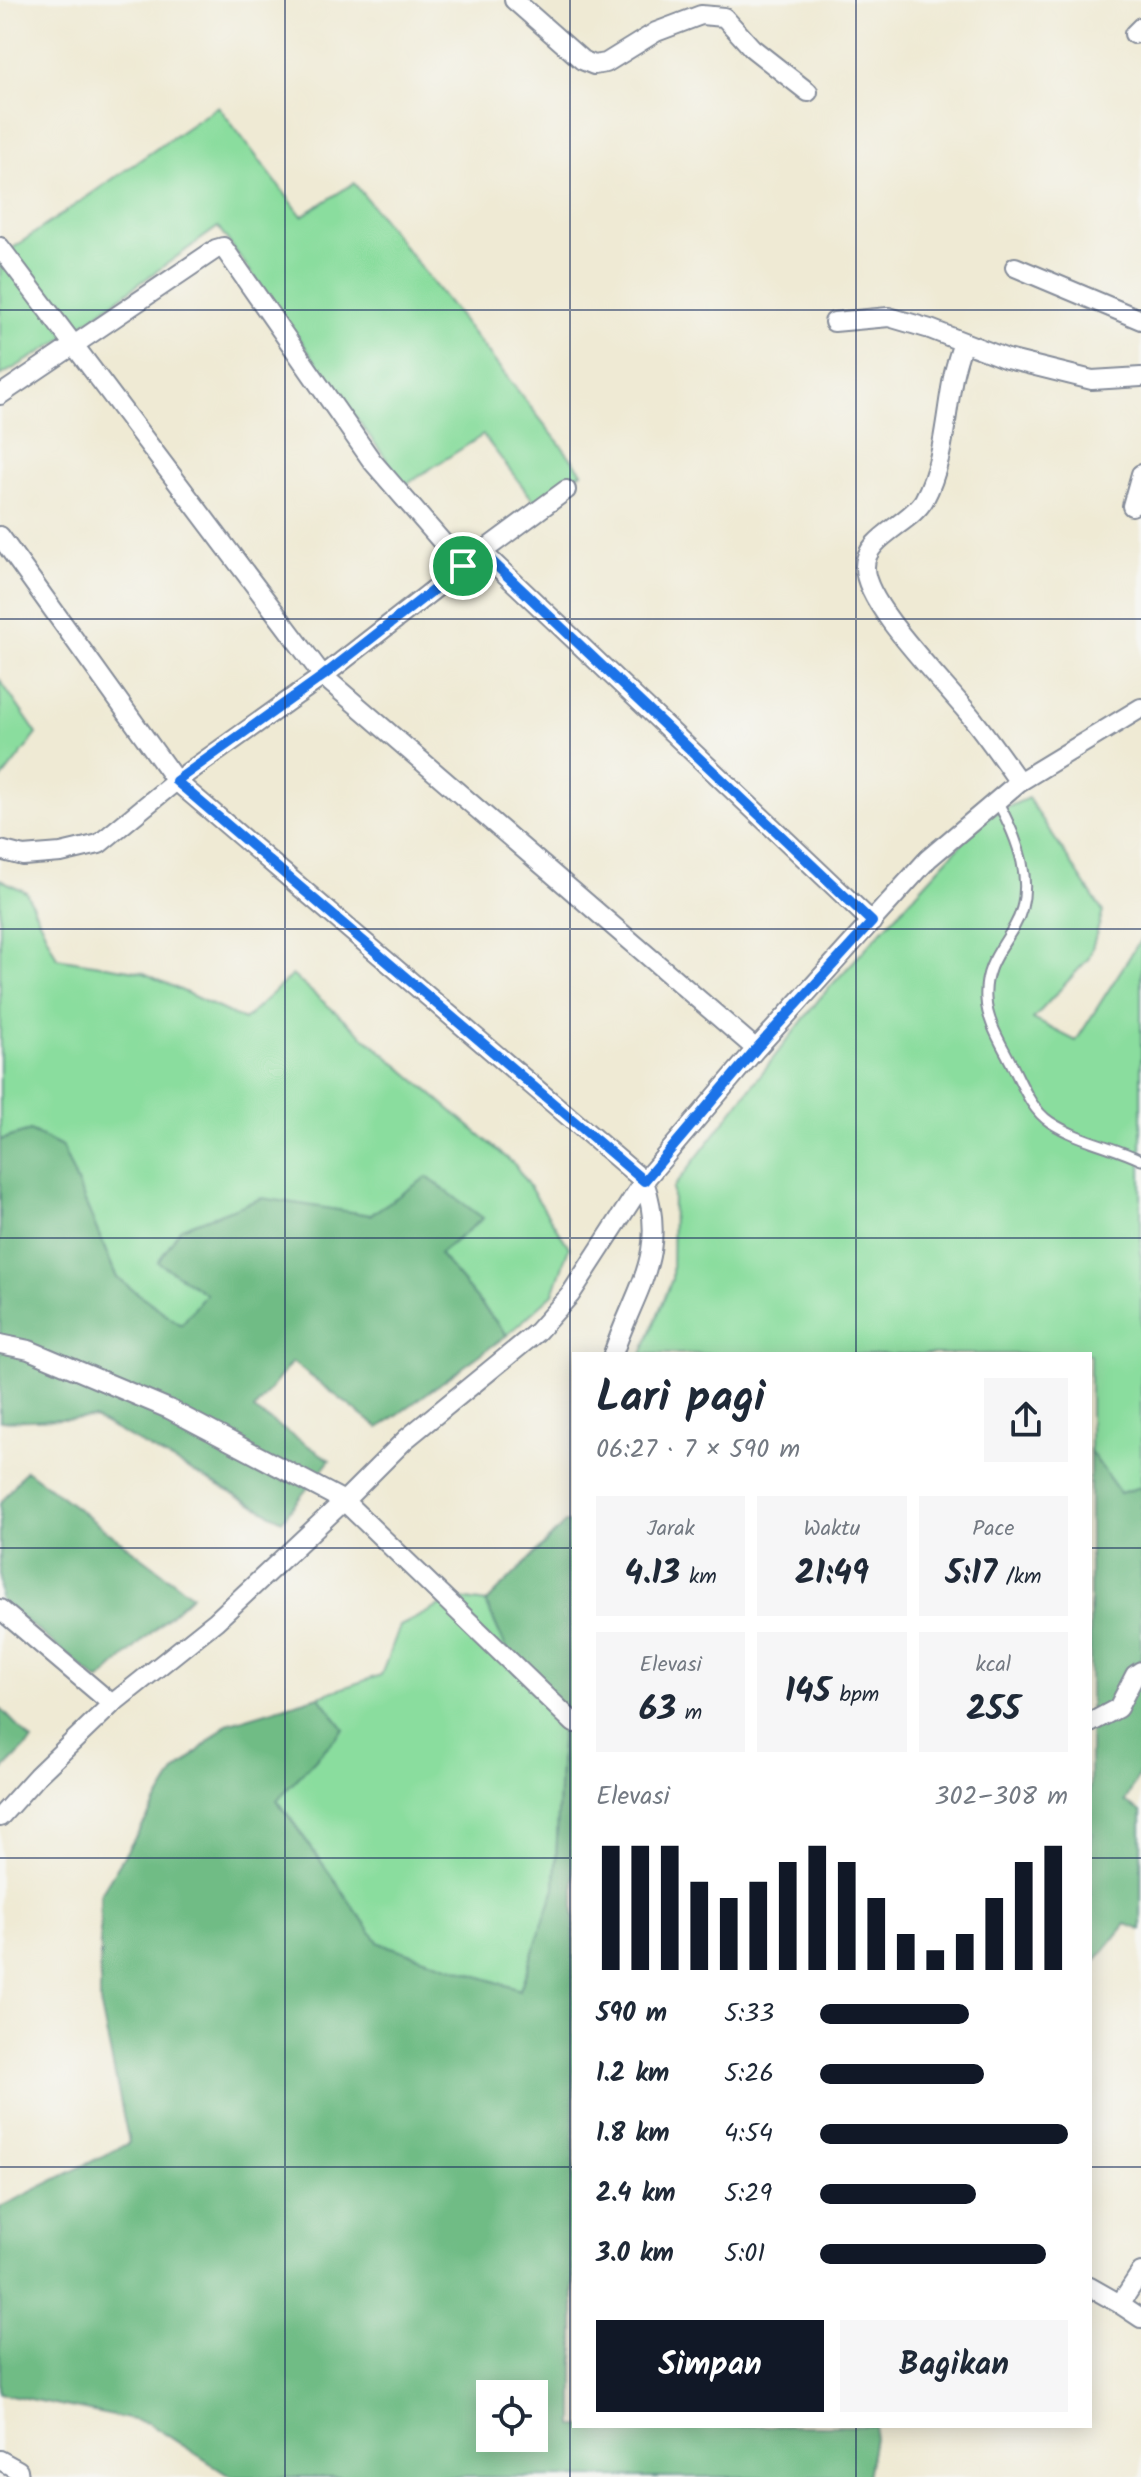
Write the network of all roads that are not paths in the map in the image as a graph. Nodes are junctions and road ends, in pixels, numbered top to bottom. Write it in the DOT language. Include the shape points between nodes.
graph roads {
  1 [pos="514,0"];
  2 [pos="808,92"];
  3 [pos="0,247"];
  4 [pos="1015,267"];
  5 [pos="1141,320"];
  6 [pos="834,322"];
  7 [pos="963,342"];
  8 [pos="72,345"];
  9 [pos="1141,377"];
  10 [pos="1141,385"];
  11 [pos="0,395"];
  12 [pos="1141,474"];
  13 [pos="566,490"];
  14 [pos="1132,506"];
  15 [pos="0,536"];
  16 [pos="482,552"];
  17 [pos="463,566"];
  18 [pos="323,676"];
  19 [pos="1141,708"];
  20 [pos="176,781"];
  21 [pos="1019,782"];
  22 [pos="996,799"];
  23 [pos="0,850"];
  24 [pos="872,922"];
  25 [pos="756,1049"];
  26 [pos="1141,1160"];
  27 [pos="644,1181"];
  28 [pos="0,1344"];
  29 [pos="614,1352"];
  30 [pos="344,1501"];
  31 [pos="0,1609"];
  32 [pos="1141,1671"];
  33 [pos="112,1704"];
  34 [pos="572,1721"];
  35 [pos="1092,1722"];
  36 [pos="0,1817"];
  37 [pos="1141,2272"];
  38 [pos="1092,2288"];
  39 [pos="1120,2304"];
  40 [pos="1141,2318"];
  41 [pos="0,2460"];
  42 [pos="19,2477"];
  1 -- 2 [label="street" via="594,65 701,15 724,17 752,48"];
  3 -- 8 [label="street"];
  4 -- 5 [label="street"];
  6 -- 7 [label="street" via="889,317"];
  7 -- 9 [label="street" via="1092,380"];
  7 -- 21 [label="street" via="942,449 924,500 877,543 865,568 869,589"];
  8 -- 11 [label="street"];
  8 -- 17 [label="street" via="216,249 225,249 372,461"];
  8 -- 18 [label="street"];
  9 -- 10 [label="street"];
  12 -- 14 [label="street"];
  13 -- 16 [label="street"];
  15 -- 20 [label="street"];
  16 -- 17 [label="street"];
  16 -- 24 [label="street"];
  17 -- 18 [label="street"];
  18 -- 20 [label="street"];
  18 -- 25 [label="street"];
  19 -- 21 [label="street"];
  20 -- 23 [label="street" via="99,844 23,856"];
  20 -- 27 [label="street"];
  21 -- 22 [label="street"];
  22 -- 24 [label="street" via="928,859"];
  22 -- 26 [label="lane" via="1020,848 1024,887 1016,924 989,970 989,1018 1027,1096 1048,1121"];
  24 -- 25 [label="street"];
  25 -- 27 [label="street"];
  27 -- 29 [label="street" via="654,1220 652,1253"];
  27 -- 30 [label="street" via="570,1295 537,1332 406,1439"];
  28 -- 30 [label="street" via="29,1350 169,1409"];
  30 -- 33 [label="street" via="216,1621"];
  30 -- 34 [label="street"];
  31 -- 33 [label="street"];
  32 -- 35 [label="street" via="1118,1708"];
  33 -- 36 [label="street"];
  37 -- 39 [label="street"];
  38 -- 39 [label="street"];
  39 -- 40 [label="street"];
  41 -- 42 [label="street" via="18,2470"];
}
